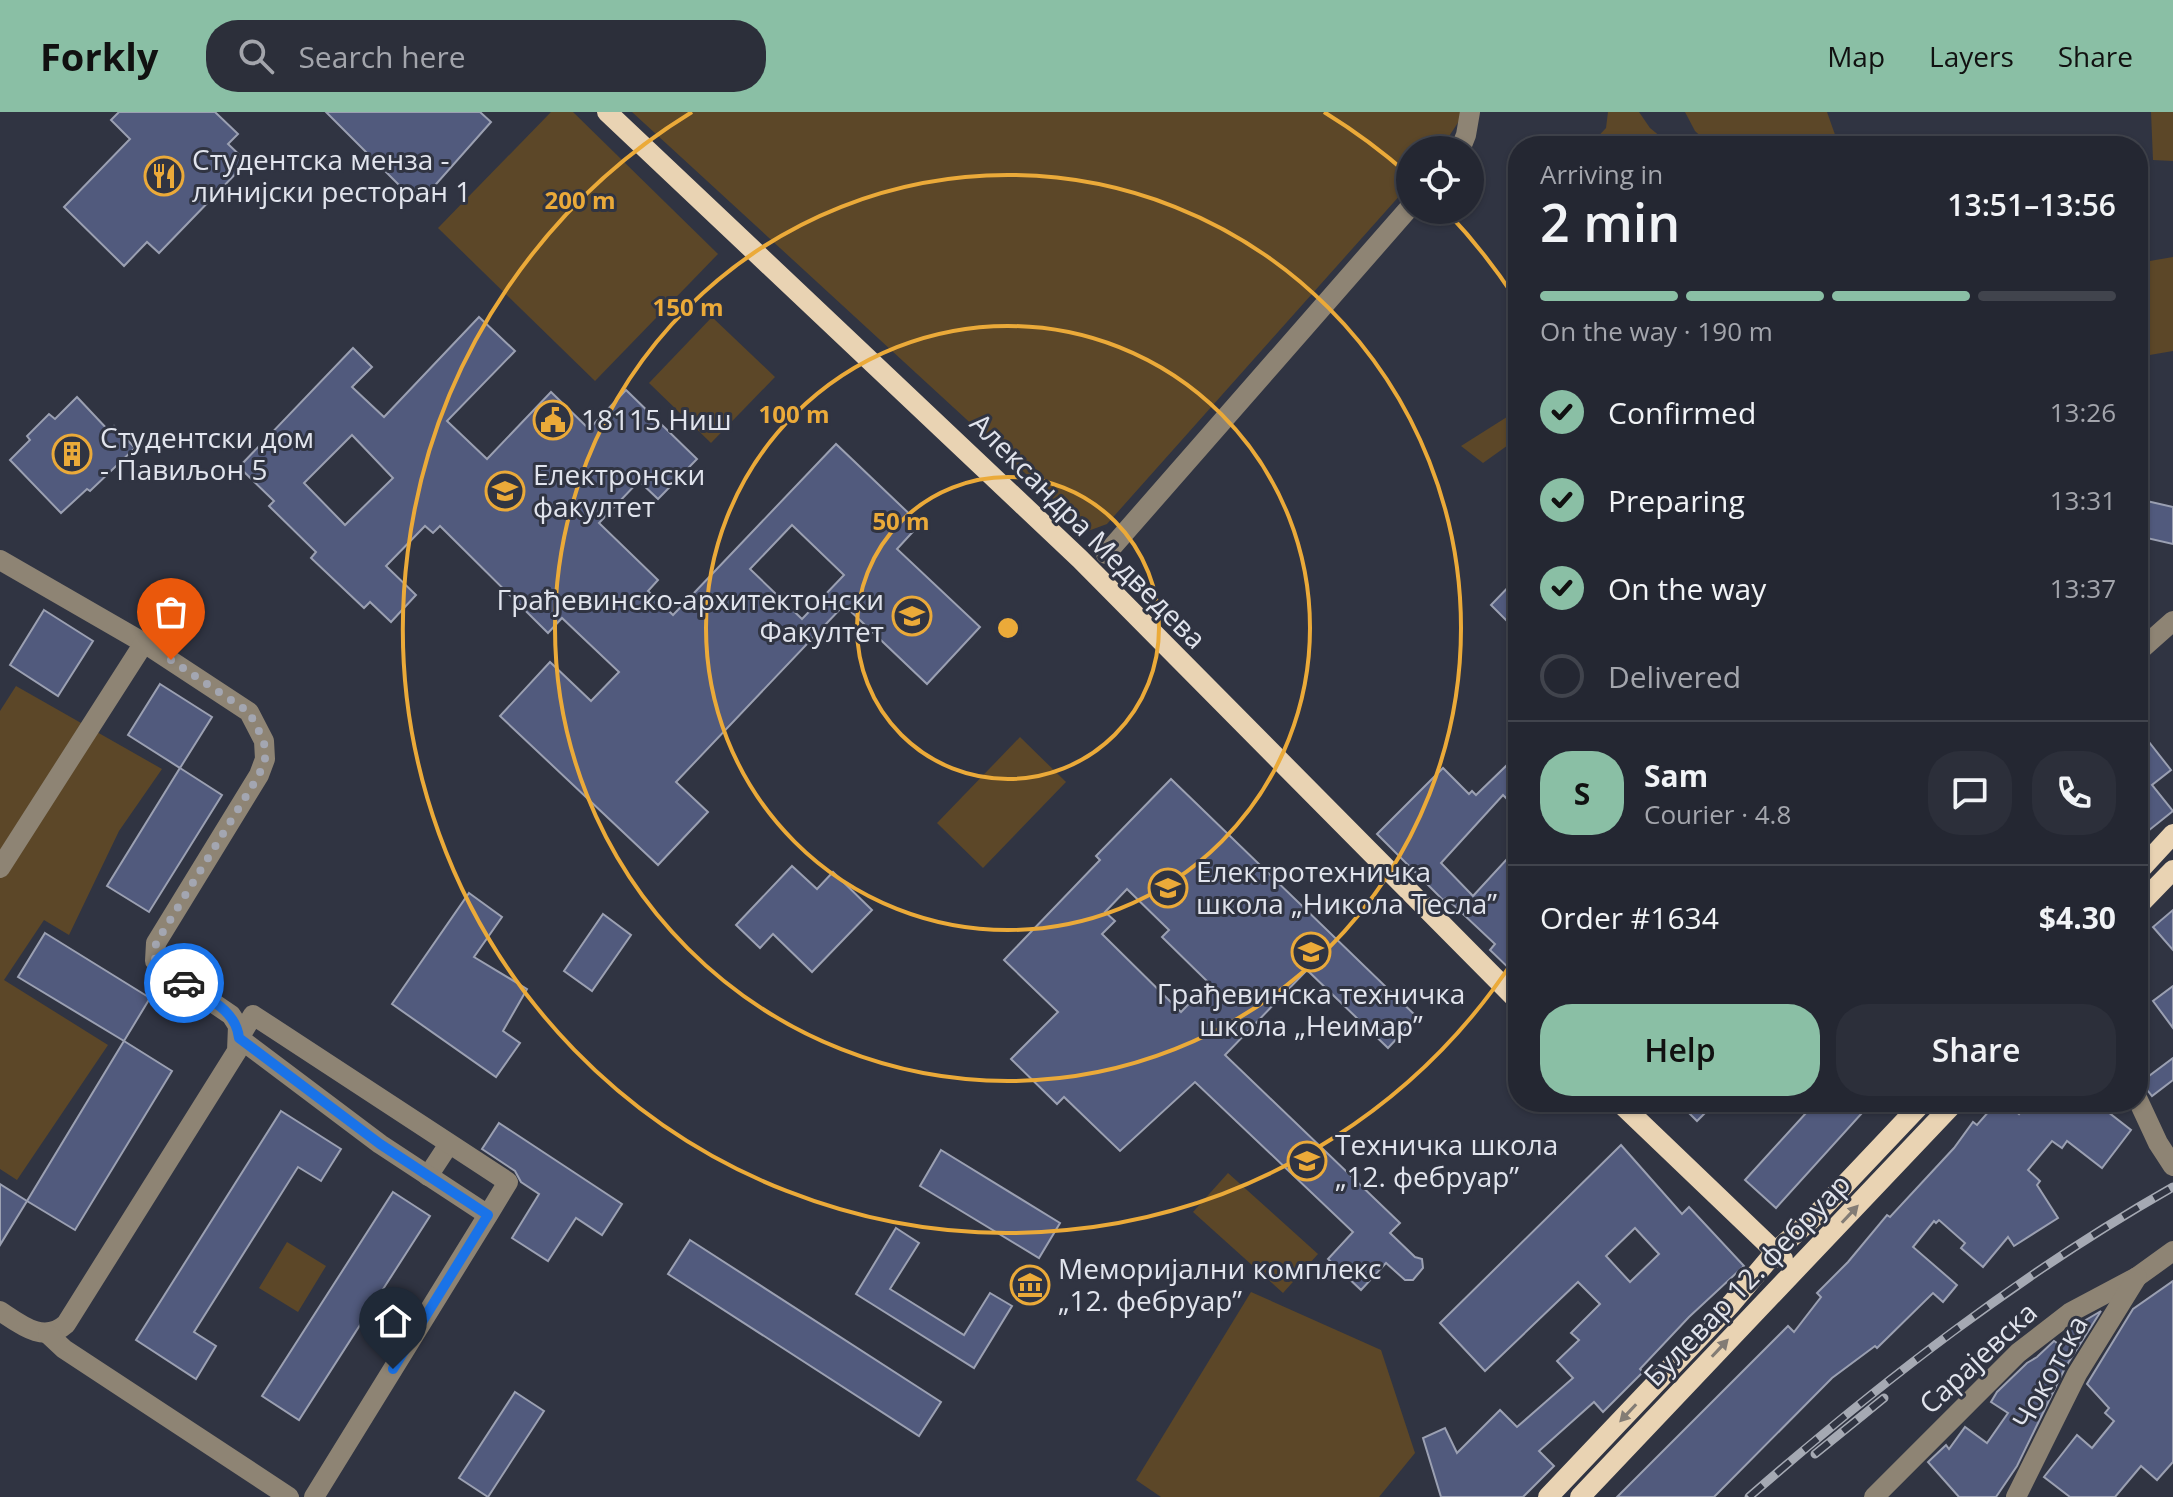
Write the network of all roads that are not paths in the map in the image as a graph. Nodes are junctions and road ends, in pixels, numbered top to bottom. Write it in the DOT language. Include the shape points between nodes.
graph roads {
  1 [pos="607,112"];
  2 [pos="1470,112"];
  3 [pos="1466,136"];
  4 [pos="1396,223"];
  5 [pos="1106,554"];
  6 [pos="0,560"];
  7 [pos="2173,621"];
  8 [pos="144,643"];
  9 [pos="2148,643"];
  10 [pos="2173,834"];
  11 [pos="2148,861"];
  12 [pos="0,868"];
  13 [pos="2173,870"];
  14 [pos="2148,896"];
  15 [pos="1508,991"];
  16 [pos="239,1038"];
  17 [pos="1630,1112"];
  18 [pos="1914,1112"];
  19 [pos="1945,1112"];
  20 [pos="2147,1112"];
  21 [pos="2166,1139"];
  22 [pos="449,1144"];
  23 [pos="2173,1166"];
  24 [pos="428,1176"];
  25 [pos="488,1215"];
  26 [pos="2173,1251"];
  27 [pos="1775,1252"];
  28 [pos="1795,1270"];
  29 [pos="2137,1277"];
  30 [pos="0,1311"];
  31 [pos="48,1334"];
  32 [pos="289,1497"];
  33 [pos="314,1497"];
  34 [pos="1548,1497"];
  35 [pos="1580,1497"];
  36 [pos="1874,1497"];
  37 [pos="2016,1497"];
  1 -- 15 [label="main road, Александра Медведева" via="1080,559"];
  2 -- 3 [label="street"];
  4 -- 5 [label="street"];
  6 -- 8 [label="street"];
  7 -- 9 [label="street"];
  8 -- 12 [label="street"];
  8 -- 16 [label="street" via="249,712 264,741 259,775 156,943 155,953 162,968 231,1015"];
  10 -- 11 [label="main road"];
  13 -- 14 [label="main road"];
  16 -- 22 [label="street" via="253,1015"];
  16 -- 24 [label="street"];
  16 -- 31 [label="street" via="234,1055 66,1324"];
  17 -- 27 [label="main road"];
  18 -- 27 [label="main road, Булевар 12. фебруар"];
  28 -- 19 [label="main road, Булевар 12. фебруар, one-way"];
  20 -- 21 [label="street"];
  21 -- 23 [label="street"];
  22 -- 24 [label="street"];
  22 -- 25 [label="street" via="508,1182"];
  24 -- 25 [label="street"];
  25 -- 33 [label="street"];
  26 -- 29 [label="street, Сарајевска"];
  27 -- 28 [label="main road"];
  27 -- 34 [label="main road, Булевар 12. фебруар, one-way"];
  35 -- 28 [label="main road, Булевар 12. фебруар, one-way"];
  29 -- 36 [label="street, Сарајевска" via="2071,1312 2018,1353"];
  29 -- 37 [label="street, Чокотска" via="2077,1374"];
  30 -- 31 [label="street" via="22,1326"];
  31 -- 32 [label="street"];
}
